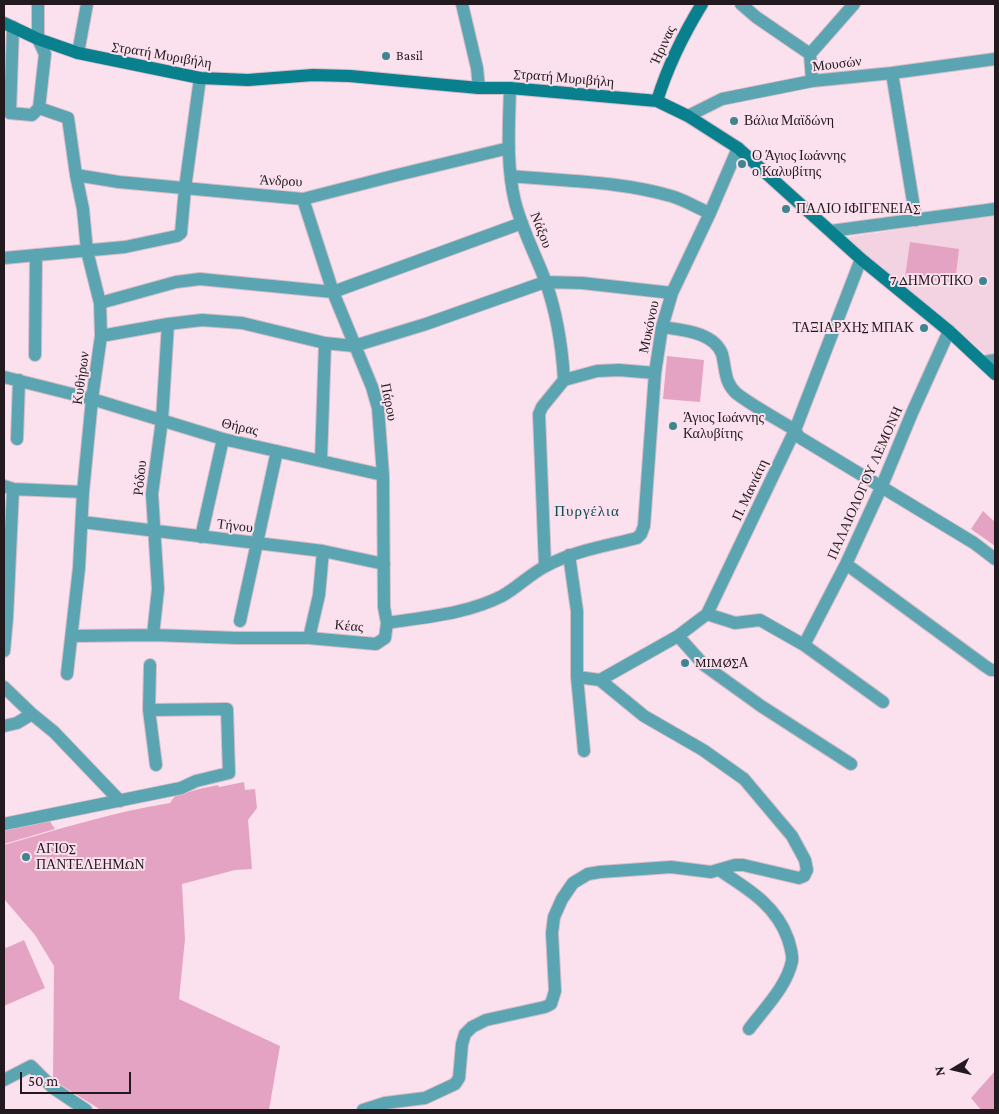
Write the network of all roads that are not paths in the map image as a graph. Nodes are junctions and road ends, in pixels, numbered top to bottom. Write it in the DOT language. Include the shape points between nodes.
graph roads {
  1 [pos="38,4"];
  2 [pos="87,4"];
  3 [pos="462,4"];
  4 [pos="702,4"];
  5 [pos="741,4"];
  6 [pos="854,4"];
  7 [pos="8,25"];
  8 [pos="38,39"];
  9 [pos="78,53"];
  10 [pos="810,54"];
  11 [pos="995,58"];
  12 [pos="892,73"];
  13 [pos="200,78"];
  14 [pos="812,81"];
  15 [pos="479,88"];
  16 [pos="510,88"];
  17 [pos="657,101"];
  18 [pos="39,108"];
  19 [pos="688,116"];
  20 [pos="509,148"];
  21 [pos="738,148"];
  22 [pos="76,175"];
  23 [pos="511,176"];
  24 [pos="185,188"];
  25 [pos="302,199"];
  26 [pos="995,209"];
  27 [pos="710,214"];
  28 [pos="916,220"];
  29 [pos="522,223"];
  30 [pos="831,231"];
  31 [pos="87,251"];
  32 [pos="36,255"];
  33 [pos="4,258"];
  34 [pos="861,259"];
  35 [pos="545,282"];
  36 [pos="333,292"];
  37 [pos="672,293"];
  38 [pos="100,303"];
  39 [pos="168,324"];
  40 [pos="662,326"];
  41 [pos="949,331"];
  42 [pos="102,336"];
  43 [pos="325,343"];
  44 [pos="354,346"];
  45 [pos="35,354"];
  46 [pos="989,361"];
  47 [pos="655,373"];
  48 [pos="995,374"];
  49 [pos="4,377"];
  50 [pos="19,380"];
  51 [pos="564,380"];
  52 [pos="92,399"];
  53 [pos="162,420"];
  54 [pos="795,430"];
  55 [pos="223,439"];
  56 [pos="16,440"];
  57 [pos="277,451"];
  58 [pos="321,461"];
  59 [pos="383,475"];
  60 [pos="9,488"];
  61 [pos="881,488"];
  62 [pos="83,492"];
  63 [pos="82,522"];
  64 [pos="154,530"];
  65 [pos="202,537"];
  66 [pos="257,544"];
  67 [pos="323,551"];
  68 [pos="570,555"];
  69 [pos="995,559"];
  70 [pos="384,564"];
  71 [pos="846,564"];
  72 [pos="545,566"];
  73 [pos="707,614"];
  74 [pos="240,621"];
  75 [pos="387,623"];
  76 [pos="153,635"];
  77 [pos="72,636"];
  78 [pos="678,636"];
  79 [pos="309,638"];
  80 [pos="804,645"];
  81 [pos="4,651"];
  82 [pos="150,665"];
  83 [pos="990,668"];
  84 [pos="68,674"];
  85 [pos="577,677"];
  86 [pos="600,680"];
  87 [pos="4,687"];
  88 [pos="883,702"];
  89 [pos="149,710"];
  90 [pos="32,714"];
  91 [pos="4,726"];
  92 [pos="584,751"];
  93 [pos="851,764"];
  94 [pos="156,765"];
  95 [pos="120,801"];
  96 [pos="4,824"];
  97 [pos="720,870"];
  98 [pos="749,1029"];
  99 [pos="4,1080"];
  100 [pos="86,1110"];
  101 [pos="363,1110"];
  1 -- 8 [label="street"];
  2 -- 9 [label="street"];
  3 -- 15 [label="street"];
  4 -- 17 [label="main road, Ήρινας" via="667,70"];
  5 -- 10 [label="street"];
  6 -- 10 [label="street"];
  7 -- 8 [label="main road, Στρατή Μυριβήλη"];
  7 -- 18 [label="street" via="10,113 32,115"];
  8 -- 9 [label="main road, Στρατή Μυριβήλη"];
  8 -- 18 [label="street" via="45,54"];
  9 -- 13 [label="main road, Στρατή Μυριβήλη"];
  10 -- 14 [label="street"];
  11 -- 12 [label="street, Μουσών"];
  12 -- 14 [label="street, Μουσών"];
  12 -- 28 [label="street"];
  13 -- 15 [label="main road, Στρατή Μυριβήλη" via="248,80 350,76"];
  13 -- 24 [label="street"];
  14 -- 19 [label="street, Μουσών" via="722,99"];
  15 -- 16 [label="main road, Στρατή Μυριβήλη"];
  16 -- 17 [label="main road, Στρατή Μυριβήλη"];
  16 -- 20 [label="street, Νάξου"];
  17 -- 19 [label="main road, Στρατή Μυριβήλη"];
  18 -- 22 [label="street, Κυθήρων" via="68,118"];
  19 -- 21 [label="main road, Στρατή Μυριβήλη"];
  20 -- 23 [label="street, Νάξου"];
  20 -- 25 [label="street, Άνδρου"];
  21 -- 27 [label="street, Μυκόνου"];
  21 -- 30 [label="main road, Στρατή Μυριβήλη"];
  22 -- 24 [label="street, Άνδρου"];
  22 -- 31 [label="street, Κυθήρων"];
  23 -- 27 [label="street" via="645,190 673,197"];
  23 -- 29 [label="street, Νάξου"];
  24 -- 25 [label="street, Άνδρου"];
  24 -- 31 [label="street" via="182,233 125,247"];
  25 -- 36 [label="street, Πάρου"];
  26 -- 28 [label="street"];
  27 -- 37 [label="street, Μυκόνου"];
  28 -- 30 [label="street"];
  29 -- 35 [label="street, Νάξου"];
  29 -- 36 [label="street"];
  30 -- 34 [label="main road, Στρατή Μυριβήλη"];
  31 -- 32 [label="street"];
  31 -- 38 [label="street, Κυθήρων"];
  32 -- 33 [label="street"];
  32 -- 45 [label="street"];
  34 -- 41 [label="main road, Στρατή Μυριβήλη"];
  34 -- 54 [label="street, Π. Μανιάτη"];
  35 -- 37 [label="street"];
  35 -- 44 [label="street"];
  35 -- 51 [label="street, Νάξου" via="562,347"];
  36 -- 38 [label="street" via="200,279 176,282"];
  36 -- 44 [label="street, Πάρου"];
  37 -- 40 [label="street, Μυκόνου"];
  38 -- 42 [label="street, Κυθήρων"];
  39 -- 42 [label="street"];
  39 -- 43 [label="street" via="202,320 242,324"];
  39 -- 53 [label="street, Ρόδου"];
  40 -- 47 [label="street, Μυκόνου"];
  40 -- 54 [label="street" via="684,330 714,342 722,354 728,382 736,392"];
  41 -- 46 [label="main road, Στρατή Μυριβήλη"];
  41 -- 61 [label="street, ΠΑΛΑΙΟΛΟΓΟΥ ΛΕΜΟΝΗ"];
  42 -- 52 [label="street, Κυθήρων"];
  43 -- 44 [label="street"];
  43 -- 58 [label="street"];
  44 -- 59 [label="street, Πάρου" via="378,408"];
  46 -- 48 [label="main road, Στρατή Μυριβήλη"];
  47 -- 51 [label="street" via="597,371"];
  47 -- 68 [label="street, Μυκόνου" via="641,534"];
  49 -- 50 [label="street, Θήρας"];
  50 -- 52 [label="street, Θήρας"];
  50 -- 56 [label="street"];
  51 -- 72 [label="street" via="539,414"];
  52 -- 53 [label="street, Θήρας"];
  52 -- 62 [label="street, Κυθήρων"];
  53 -- 55 [label="street, Θήρας"];
  53 -- 64 [label="street, Ρόδου" via="152,494"];
  54 -- 61 [label="street" via="800,437"];
  54 -- 73 [label="street, Π. Μανιάτη"];
  55 -- 57 [label="street, Θήρας"];
  55 -- 65 [label="street"];
  57 -- 58 [label="street, Θήρας"];
  57 -- 66 [label="street"];
  58 -- 59 [label="street, Θήρας"];
  59 -- 70 [label="street, Πάρου"];
  60 -- 62 [label="street"];
  60 -- 81 [label="street"];
  61 -- 69 [label="street"];
  61 -- 71 [label="street, ΠΑΛΑΙΟΛΟΓΟΥ ΛΕΜΟΝΗ"];
  62 -- 63 [label="street, Κυθήρων"];
  63 -- 64 [label="street, Τήνου"];
  63 -- 77 [label="street, Κυθήρων"];
  64 -- 65 [label="street, Τήνου"];
  64 -- 76 [label="street, Ρόδου" via="158,589"];
  65 -- 66 [label="street, Τήνου"];
  66 -- 67 [label="street, Τήνου"];
  66 -- 74 [label="street"];
  67 -- 70 [label="street, Τήνου"];
  67 -- 79 [label="street" via="319,595"];
  68 -- 72 [label="street"];
  68 -- 85 [label="street" via="577,611"];
  70 -- 75 [label="street, Πάρου"];
  71 -- 80 [label="street, ΠΑΛΑΙΟΛΟΓΟΥ ΛΕΜΟΝΗ"];
  71 -- 83 [label="street"];
  72 -- 75 [label="street" via="502,596 472,608"];
  73 -- 78 [label="street, Π. Μανιάτη"];
  73 -- 80 [label="street" via="734,622 760,620"];
  75 -- 79 [label="street, Κέας" via="385,638 376,644"];
  76 -- 77 [label="street, Κέας"];
  76 -- 79 [label="street, Κέας"];
  77 -- 84 [label="street, Κυθήρων"];
  78 -- 86 [label="street, Π. Μανιάτη"];
  78 -- 93 [label="street" via="704,665"];
  80 -- 88 [label="street"];
  82 -- 89 [label="street"];
  85 -- 86 [label="street"];
  85 -- 92 [label="street"];
  86 -- 97 [label="street" via="644,716 744,779 792,836 807,870 799,878 743,864"];
  87 -- 90 [label="street"];
  89 -- 94 [label="street"];
  89 -- 95 [label="street" via="226,709 229,773 181,788"];
  90 -- 91 [label="street"];
  90 -- 95 [label="street" via="54,732"];
  95 -- 96 [label="street"];
  97 -- 98 [label="street" via="769,905 786,933 791,950 792,961 784,982"];
  97 -- 101 [label="street" via="671,867 600,872 588,874 573,883 554,917 555,990 551,1004 486,1020 472,1027 462,1044 459,1078 455,1084 425,1098 385,1103"];
  99 -- 100 [label="street" via="31,1066 53,1088"];
}
